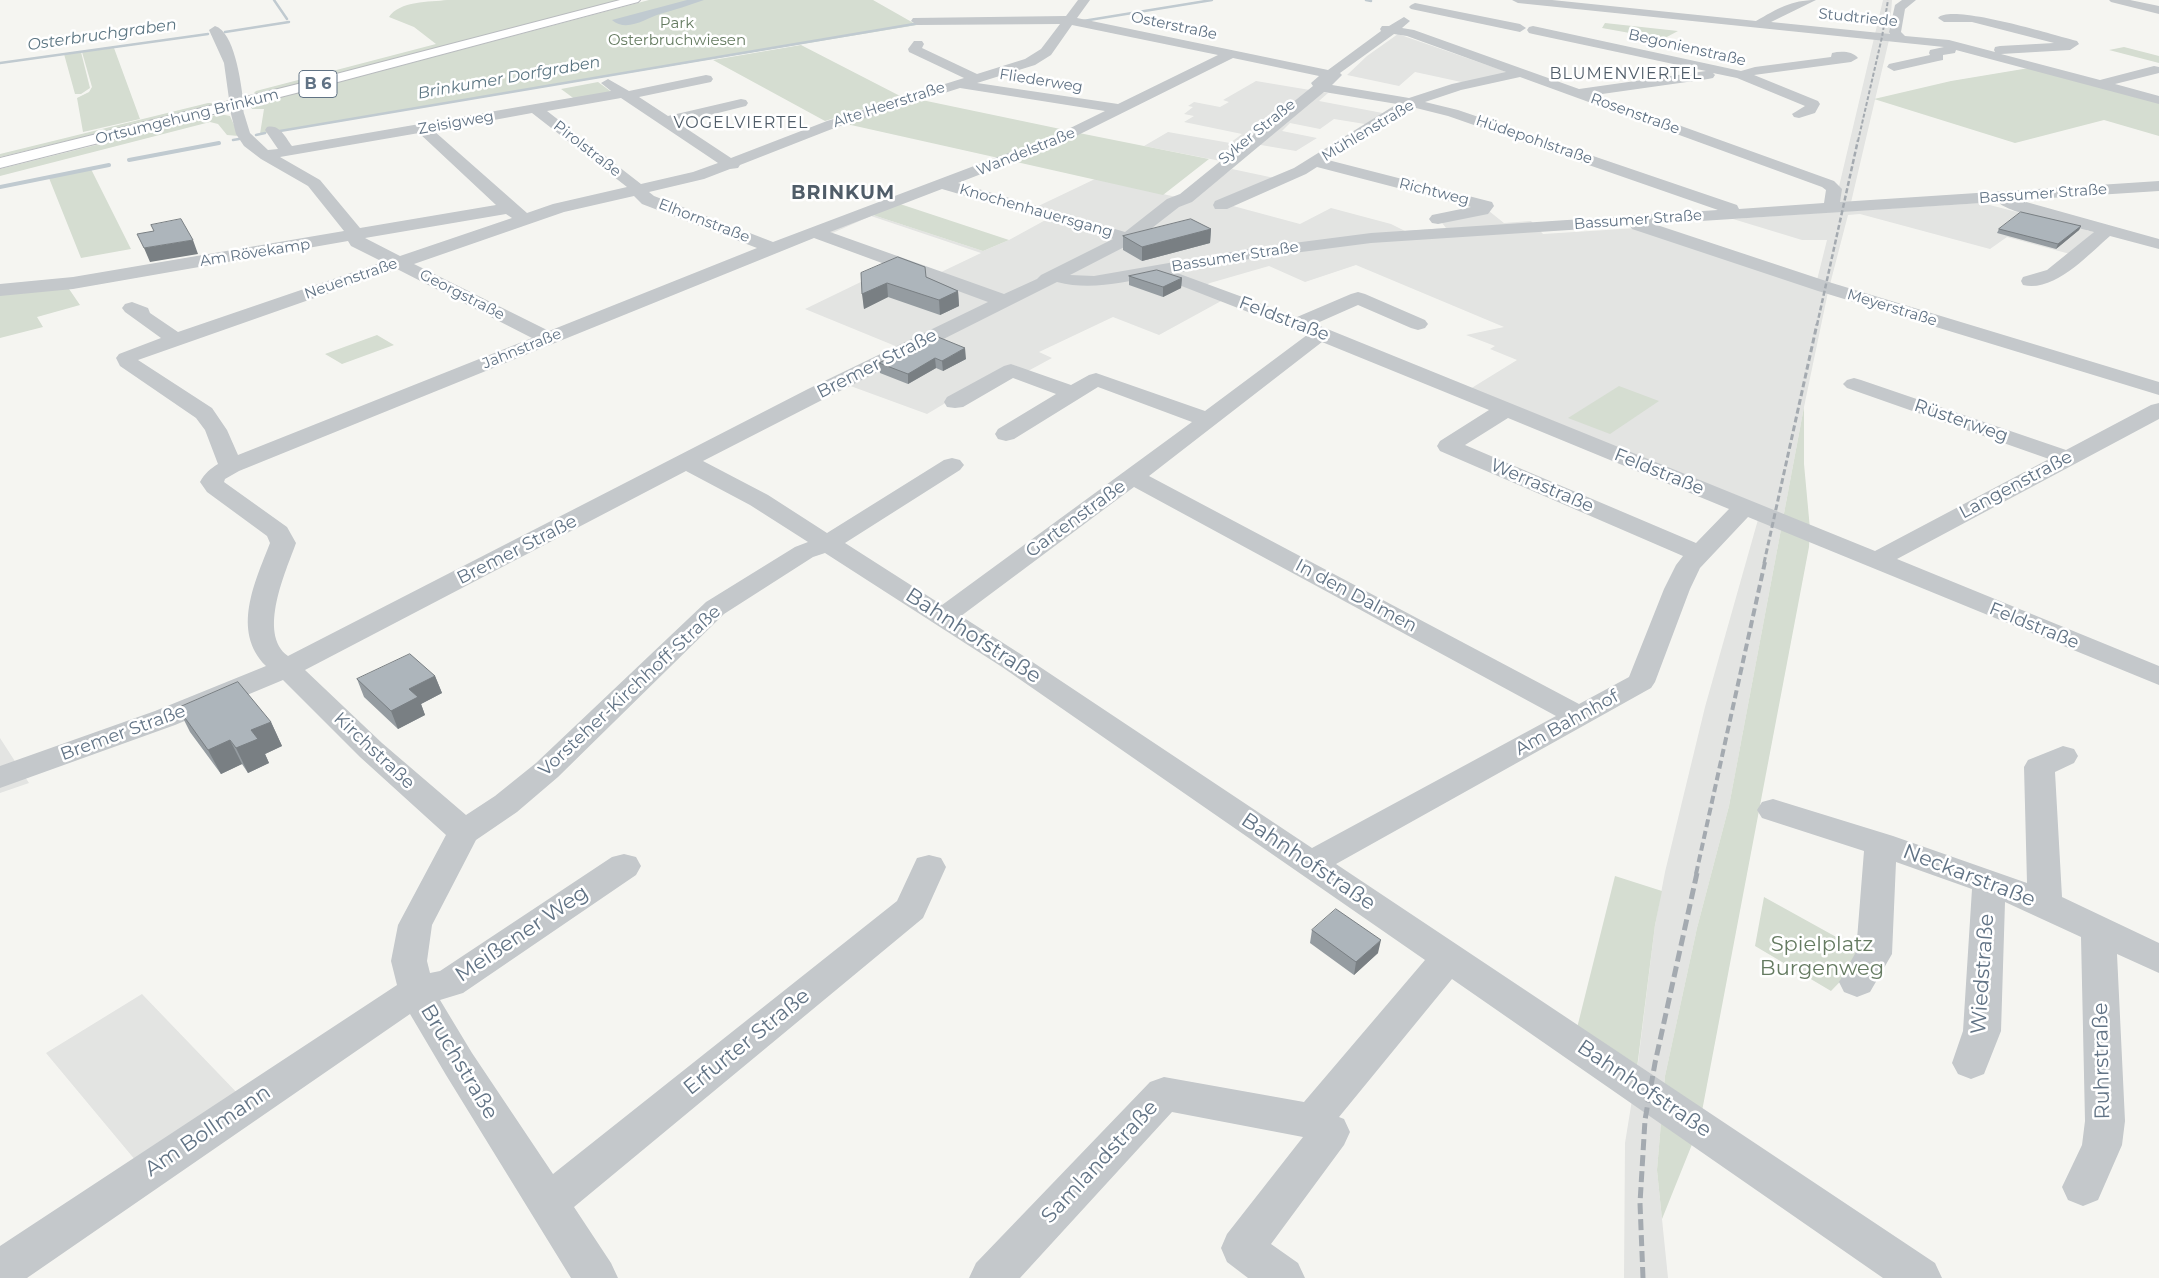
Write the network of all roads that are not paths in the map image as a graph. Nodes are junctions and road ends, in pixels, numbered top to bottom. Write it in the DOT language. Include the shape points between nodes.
graph roads {
  1 [pos="634,0"];
  2 [pos="1084,0"];
  3 [pos="1440,0"];
  4 [pos="1518,0"];
  5 [pos="1810,0"];
  6 [pos="1910,0"];
  7 [pos="2115,0"];
  8 [pos="1421,3"];
  9 [pos="2159,10"];
  10 [pos="2012,16"];
  11 [pos="1944,18"];
  12 [pos="1068,20"];
  13 [pos="1985,21"];
  14 [pos="917,22"];
  15 [pos="1759,24"];
  16 [pos="215,30"];
  17 [pos="1390,30"];
  18 [pos="1901,39"];
  19 [pos="1816,40"];
  20 [pos="918,44"];
  21 [pos="1961,47"];
  22 [pos="1976,51"];
  23 [pos="1230,54"];
  24 [pos="1894,67"];
  25 [pos="2157,70"];
  26 [pos="1520,73"];
  27 [pos="1734,74"];
  28 [pos="1332,75"];
  29 [pos="974,78"];
  30 [pos="706,79"];
  31 [pos="604,81"];
  32 [pos="955,84"];
  33 [pos="2099,85"];
  34 [pos="626,94"];
  35 [pos="1578,94"];
  36 [pos="2159,100"];
  37 [pos="1410,102"];
  38 [pos="741,103"];
  39 [pos="536,109"];
  40 [pos="1122,109"];
  41 [pos="1799,114"];
  42 [pos="666,120"];
  43 [pos="422,128"];
  44 [pos="272,130"];
  45 [pos="288,151"];
  46 [pos="268,155"];
  47 [pos="1316,162"];
  48 [pos="0,163"];
  49 [pos="732,164"];
  50 [pos="943,184"];
  51 [pos="2159,186"];
  52 [pos="637,190"];
  53 [pos="1998,197"];
  54 [pos="1222,205"];
  55 [pos="1834,207"];
  56 [pos="509,208"];
  57 [pos="1741,213"];
  58 [pos="525,219"];
  59 [pos="1627,221"];
  60 [pos="2107,230"];
  61 [pos="815,233"];
  62 [pos="1442,233"];
  63 [pos="356,236"];
  64 [pos="1128,238"];
  65 [pos="2159,244"];
  66 [pos="773,248"];
  67 [pos="398,263"];
  68 [pos="1159,270"];
  69 [pos="1060,273"];
  70 [pos="2030,281"];
  71 [pos="0,290"];
  72 [pos="1012,297"];
  73 [pos="132,308"];
  74 [pos="1298,324"];
  75 [pos="1418,324"];
  76 [pos="1323,334"];
  77 [pos="548,338"];
  78 [pos="176,339"];
  79 [pos="1854,384"];
  80 [pos="2159,388"];
  81 [pos="1072,393"];
  82 [pos="955,402"];
  83 [pos="1506,409"];
  84 [pos="2159,410"];
  85 [pos="1208,420"];
  86 [pos="1006,434"];
  87 [pos="2067,458"];
  88 [pos="687,462"];
  89 [pos="952,465"];
  90 [pos="231,466"];
  91 [pos="1133,477"];
  92 [pos="1744,507"];
  93 [pos="828,542"];
  94 [pos="1698,553"];
  95 [pos="1875,561"];
  96 [pos="943,616"];
  97 [pos="287,668"];
  98 [pos="2159,676"];
  99 [pos="1578,716"];
  100 [pos="2063,756"];
  101 [pos="0,778"];
  102 [pos="1773,810"];
  103 [pos="464,832"];
  104 [pos="1881,844"];
  105 [pos="1311,864"];
  106 [pos="624,866"];
  107 [pos="929,867"];
  108 [pos="1989,883"];
  109 [pos="2045,905"];
  110 [pos="2098,930"];
  111 [pos="1449,957"];
  112 [pos="2159,959"];
  113 [pos="1857,982"];
  114 [pos="416,991"];
  115 [pos="1971,1063"];
  116 [pos="1312,1121"];
  117 [pos="2083,1187"];
  118 [pos="547,1204"];
  119 [pos="0,1271"];
  120 [pos="596,1278"];
  121 [pos="991,1278"];
  122 [pos="1283,1278"];
  123 [pos="1920,1278"];
  1 -- 48 [label="highway, Ortsumgehung Brinkum / B 6"];
  2 -- 12 [label="street, Alte Heerstraße"];
  3 -- 8 [label="street, Syker Straße"];
  4 -- 15 [label="street, Studtriede"];
  5 -- 15 [label="street"];
  6 -- 18 [label="street" via="1899,8 1895,32"];
  7 -- 9 [label="street"];
  8 -- 17 [label="street, Syker Straße" via="1405,15 1405,21"];
  8 -- 27 [label="street, Begonienstraße"];
  10 -- 13 [label="street"];
  11 -- 13 [label="street"];
  12 -- 14 [label="street, Osterstraße"];
  12 -- 23 [label="street, Osterstraße"];
  12 -- 29 [label="street, Alte Heerstraße" via="1038,59"];
  13 -- 22 [label="street" via="2073,44"];
  15 -- 19 [label="street, Studtriede"];
  16 -- 46 [label="street, Georgstraße" via="232,61 236,105 243,133"];
  17 -- 26 [label="street, Rosenstraße" via="1410,33"];
  17 -- 28 [label="street, Syker Straße"];
  18 -- 19 [label="street, Studtriede"];
  18 -- 21 [label="street, Studtriede"];
  19 -- 27 [label="street" via="1840,57"];
  20 -- 29 [label="street" via="914,49"];
  21 -- 22 [label="street, Studtriede"];
  21 -- 24 [label="street" via="1935,53 1938,57"];
  22 -- 33 [label="street, Studtriede"];
  23 -- 28 [label="street, Osterstraße"];
  23 -- 40 [label="street, Wandelstraße"];
  25 -- 33 [label="street"];
  26 -- 35 [label="street, Rosenstraße"];
  26 -- 37 [label="street, Mühlenstraße" via="1457,87"];
  27 -- 35 [label="street"];
  27 -- 41 [label="street, Begonienstraße" via="1813,104 1810,110"];
  28 -- 37 [label="street, Hüdepohlstraße"];
  28 -- 64 [label="street, Syker Straße" via="1186,198 1173,203"];
  29 -- 32 [label="street, Alte Heerstraße"];
  30 -- 34 [label="street, Zeisigweg"];
  31 -- 34 [label="street"];
  32 -- 40 [label="street, Fliederweg"];
  32 -- 49 [label="street, Alte Heerstraße" via="832,124"];
  33 -- 36 [label="street, Studtriede"];
  34 -- 39 [label="street, Zeisigweg"];
  34 -- 42 [label="street"];
  35 -- 55 [label="street, Rosenstraße" via="1828,184 1834,188 1831,201"];
  37 -- 47 [label="street, Mühlenstraße"];
  37 -- 57 [label="street, Hüdepohlstraße" via="1473,119"];
  38 -- 42 [label="street"];
  39 -- 43 [label="street, Zeisigweg"];
  39 -- 52 [label="street, Pirolstraße"];
  40 -- 50 [label="street, Wandelstraße" via="1061,138"];
  42 -- 49 [label="street"];
  43 -- 45 [label="street, Zeisigweg"];
  43 -- 56 [label="street"];
  44 -- 45 [label="street"];
  45 -- 46 [label="street"];
  46 -- 63 [label="street, Georgstraße" via="308,177"];
  47 -- 54 [label="street, Mühlenstraße"];
  47 -- 62 [label="street, Richtweg" via="1486,206 1482,210 1435,220"];
  49 -- 52 [label="street, Alte Heerstraße" via="698,176"];
  50 -- 61 [label="street, Wandelstraße"];
  50 -- 64 [label="street, Knochenhauersgang"];
  51 -- 53 [label="street, Bassumer Straße"];
  52 -- 58 [label="street, Alte Heerstraße"];
  52 -- 66 [label="street, Elhornstraße" via="648,200"];
  53 -- 55 [label="street, Bassumer Straße"];
  53 -- 60 [label="street" via="2022,208"];
  55 -- 57 [label="street, Bassumer Straße"];
  56 -- 58 [label="street"];
  56 -- 63 [label="street, Am Rövekamp"];
  57 -- 59 [label="street, Bassumer Straße"];
  58 -- 67 [label="street, Neuenstraße"];
  59 -- 62 [label="street, Bassumer Straße"];
  59 -- 80 [label="street, Meyerstraße" via="1817,285"];
  60 -- 65 [label="street"];
  60 -- 70 [label="street" via="2054,274"];
  61 -- 66 [label="street, Jahnstraße"];
  61 -- 72 [label="street"];
  62 -- 68 [label="street, Bassumer Straße" via="1296,246"];
  63 -- 67 [label="street, Georgstraße" via="357,242"];
  63 -- 71 [label="street, Am Rövekamp" via="54,286"];
  64 -- 69 [label="street, Syker Straße"];
  66 -- 77 [label="street, Jahnstraße"];
  67 -- 77 [label="street, Georgstraße"];
  67 -- 78 [label="street, Neuenstraße"];
  68 -- 69 [label="street, Bassumer Straße" via="1086,282"];
  68 -- 74 [label="street, Feldstraße"];
  69 -- 72 [label="street, Bremer Straße"];
  72 -- 88 [label="street, Bremer Straße"];
  73 -- 78 [label="street"];
  74 -- 75 [label="street" via="1358,298"];
  74 -- 76 [label="street, Feldstraße"];
  76 -- 83 [label="street, Feldstraße"];
  76 -- 85 [label="street, Gartenstraße"];
  77 -- 90 [label="street, Jahnstraße"];
  78 -- 90 [label="street, Neuenstraße" via="126,358 127,362 204,413 216,430"];
  79 -- 87 [label="street, Rüsterweg"];
  81 -- 82 [label="street" via="1011,370"];
  81 -- 85 [label="street" via="1096,379"];
  81 -- 86 [label="street"];
  83 -- 92 [label="street, Feldstraße"];
  83 -- 94 [label="street, Werrastraße" via="1448,446"];
  84 -- 87 [label="street, Langenstraße"];
  85 -- 91 [label="street, Gartenstraße"];
  87 -- 95 [label="street, Langenstraße"];
  88 -- 93 [label="street, Bahnhofstraße"];
  88 -- 97 [label="street, Bremer Straße"];
  89 -- 93 [label="street, Vorsteher-Kirchhoff-Straße"];
  90 -- 97 [label="street, Jahnstraße" via="216,475 212,482 215,487 278,532 283,543 260,613 266,646 273,658"];
  91 -- 96 [label="street, Gartenstraße"];
  91 -- 99 [label="street, In den Dalmen"];
  92 -- 94 [label="street, Am Bahnhof"];
  92 -- 95 [label="street, Feldstraße"];
  93 -- 96 [label="street, Bahnhofstraße"];
  93 -- 103 [label="street, Vorsteher-Kirchhoff-Straße" via="804,552 715,608 548,770"];
  94 -- 99 [label="street, Am Bahnhof" via="1688,565 1677,589 1641,682"];
  95 -- 98 [label="street, Feldstraße"];
  96 -- 105 [label="street, Bahnhofstraße"];
  97 -- 101 [label="street, Bremer Straße" via="165,718"];
  97 -- 103 [label="street, Kirchstraße" via="371,750"];
  99 -- 105 [label="street, Am Bahnhof"];
  100 -- 109 [label="street" via="2039,767"];
  102 -- 104 [label="street, Neckarstraße"];
  103 -- 114 [label="street, Bruchstraße" via="415,925 409,962"];
  104 -- 108 [label="street, Neckarstraße"];
  104 -- 113 [label="street" via="1874,954"];
  105 -- 111 [label="street, Bahnhofstraße"];
  106 -- 114 [label="street, Meißener Weg" via="450,983"];
  107 -- 118 [label="street, Erfurter Straße" via="911,909"];
  108 -- 109 [label="street, Neckarstraße"];
  108 -- 115 [label="street, Wiedstraße" via="1982,1031"];
  109 -- 110 [label="street, Neckarstraße"];
  110 -- 112 [label="street, Neckarstraße"];
  110 -- 117 [label="street, Ruhrstraße" via="2105,1121 2102,1145"];
  111 -- 116 [label="street"];
  111 -- 123 [label="street, Bahnhofstraße"];
  114 -- 118 [label="street, Bruchstraße"];
  114 -- 119 [label="street, Am Bollmann"];
  116 -- 121 [label="street, Samlandstraße" via="1164,1094"];
  116 -- 122 [label="street" via="1330,1132 1242,1248"];
  118 -- 120 [label="street, Bruchstraße"];
}
